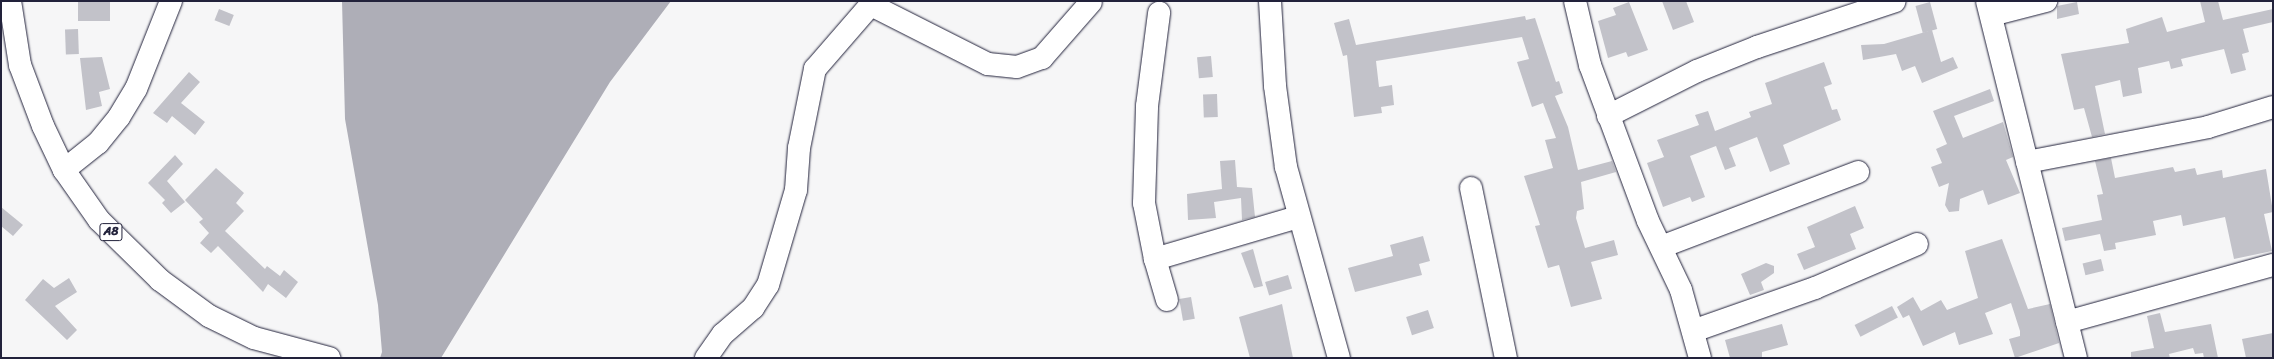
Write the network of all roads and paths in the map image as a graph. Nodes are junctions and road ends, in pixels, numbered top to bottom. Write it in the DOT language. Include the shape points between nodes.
graph roads {
  1 [pos="10,1"];
  2 [pos="171,1"];
  3 [pos="1270,1"];
  4 [pos="1575,1"];
  5 [pos="1895,1"];
  6 [pos="2046,1"];
  7 [pos="1091,2"];
  8 [pos="872,3"];
  9 [pos="1989,8"];
  10 [pos="1159,13"];
  11 [pos="2273,106"];
  12 [pos="1608,116"];
  13 [pos="2027,162"];
  14 [pos="64,170"];
  15 [pos="1858,172"];
  16 [pos="1471,188"];
  17 [pos="1298,217"];
  18 [pos="1917,244"];
  19 [pos="1661,247"];
  20 [pos="1155,259"];
  21 [pos="2273,265"];
  22 [pos="1168,300"];
  23 [pos="2068,322"];
  24 [pos="1693,331"];
  25 [pos="2074,357"];
  26 [pos="329,358"];
  27 [pos="706,358"];
  28 [pos="1339,358"];
  29 [pos="1506,358"];
  30 [pos="1700,358"];
  1 -- 14 [label="main road, A8" via="20,65 43,126"];
  2 -- 14 [label="main road" via="136,89 119,117 98,143"];
  3 -- 17 [label="main road" via="1279,127"];
  4 -- 12 [label="main road" via="1590,65"];
  5 -- 12 [label="main road" via="1757,46 1697,71"];
  6 -- 9 [label="main road"];
  7 -- 8 [label="main road" via="1042,58 1017,67 988,64"];
  8 -- 27 [label="main road" via="815,69 799,148 796,190 768,285 752,308 722,334"];
  9 -- 13 [label="main road"];
  10 -- 20 [label="main road" via="1148,106 1144,203"];
  11 -- 13 [label="main road" via="2208,127"];
  12 -- 19 [label="main road"];
  13 -- 23 [label="main road"];
  14 -- 26 [label="main road, A8" via="126,249 186,301 254,338"];
  15 -- 19 [label="main road"];
  16 -- 29 [label="main road"];
  17 -- 20 [label="main road"];
  17 -- 28 [label="main road"];
  18 -- 24 [label="main road" via="1808,291"];
  19 -- 24 [label="main road" via="1681,290"];
  20 -- 22 [label="main road"];
  21 -- 23 [label="main road"];
  23 -- 25 [label="main road"];
  24 -- 30 [label="main road"];
}
